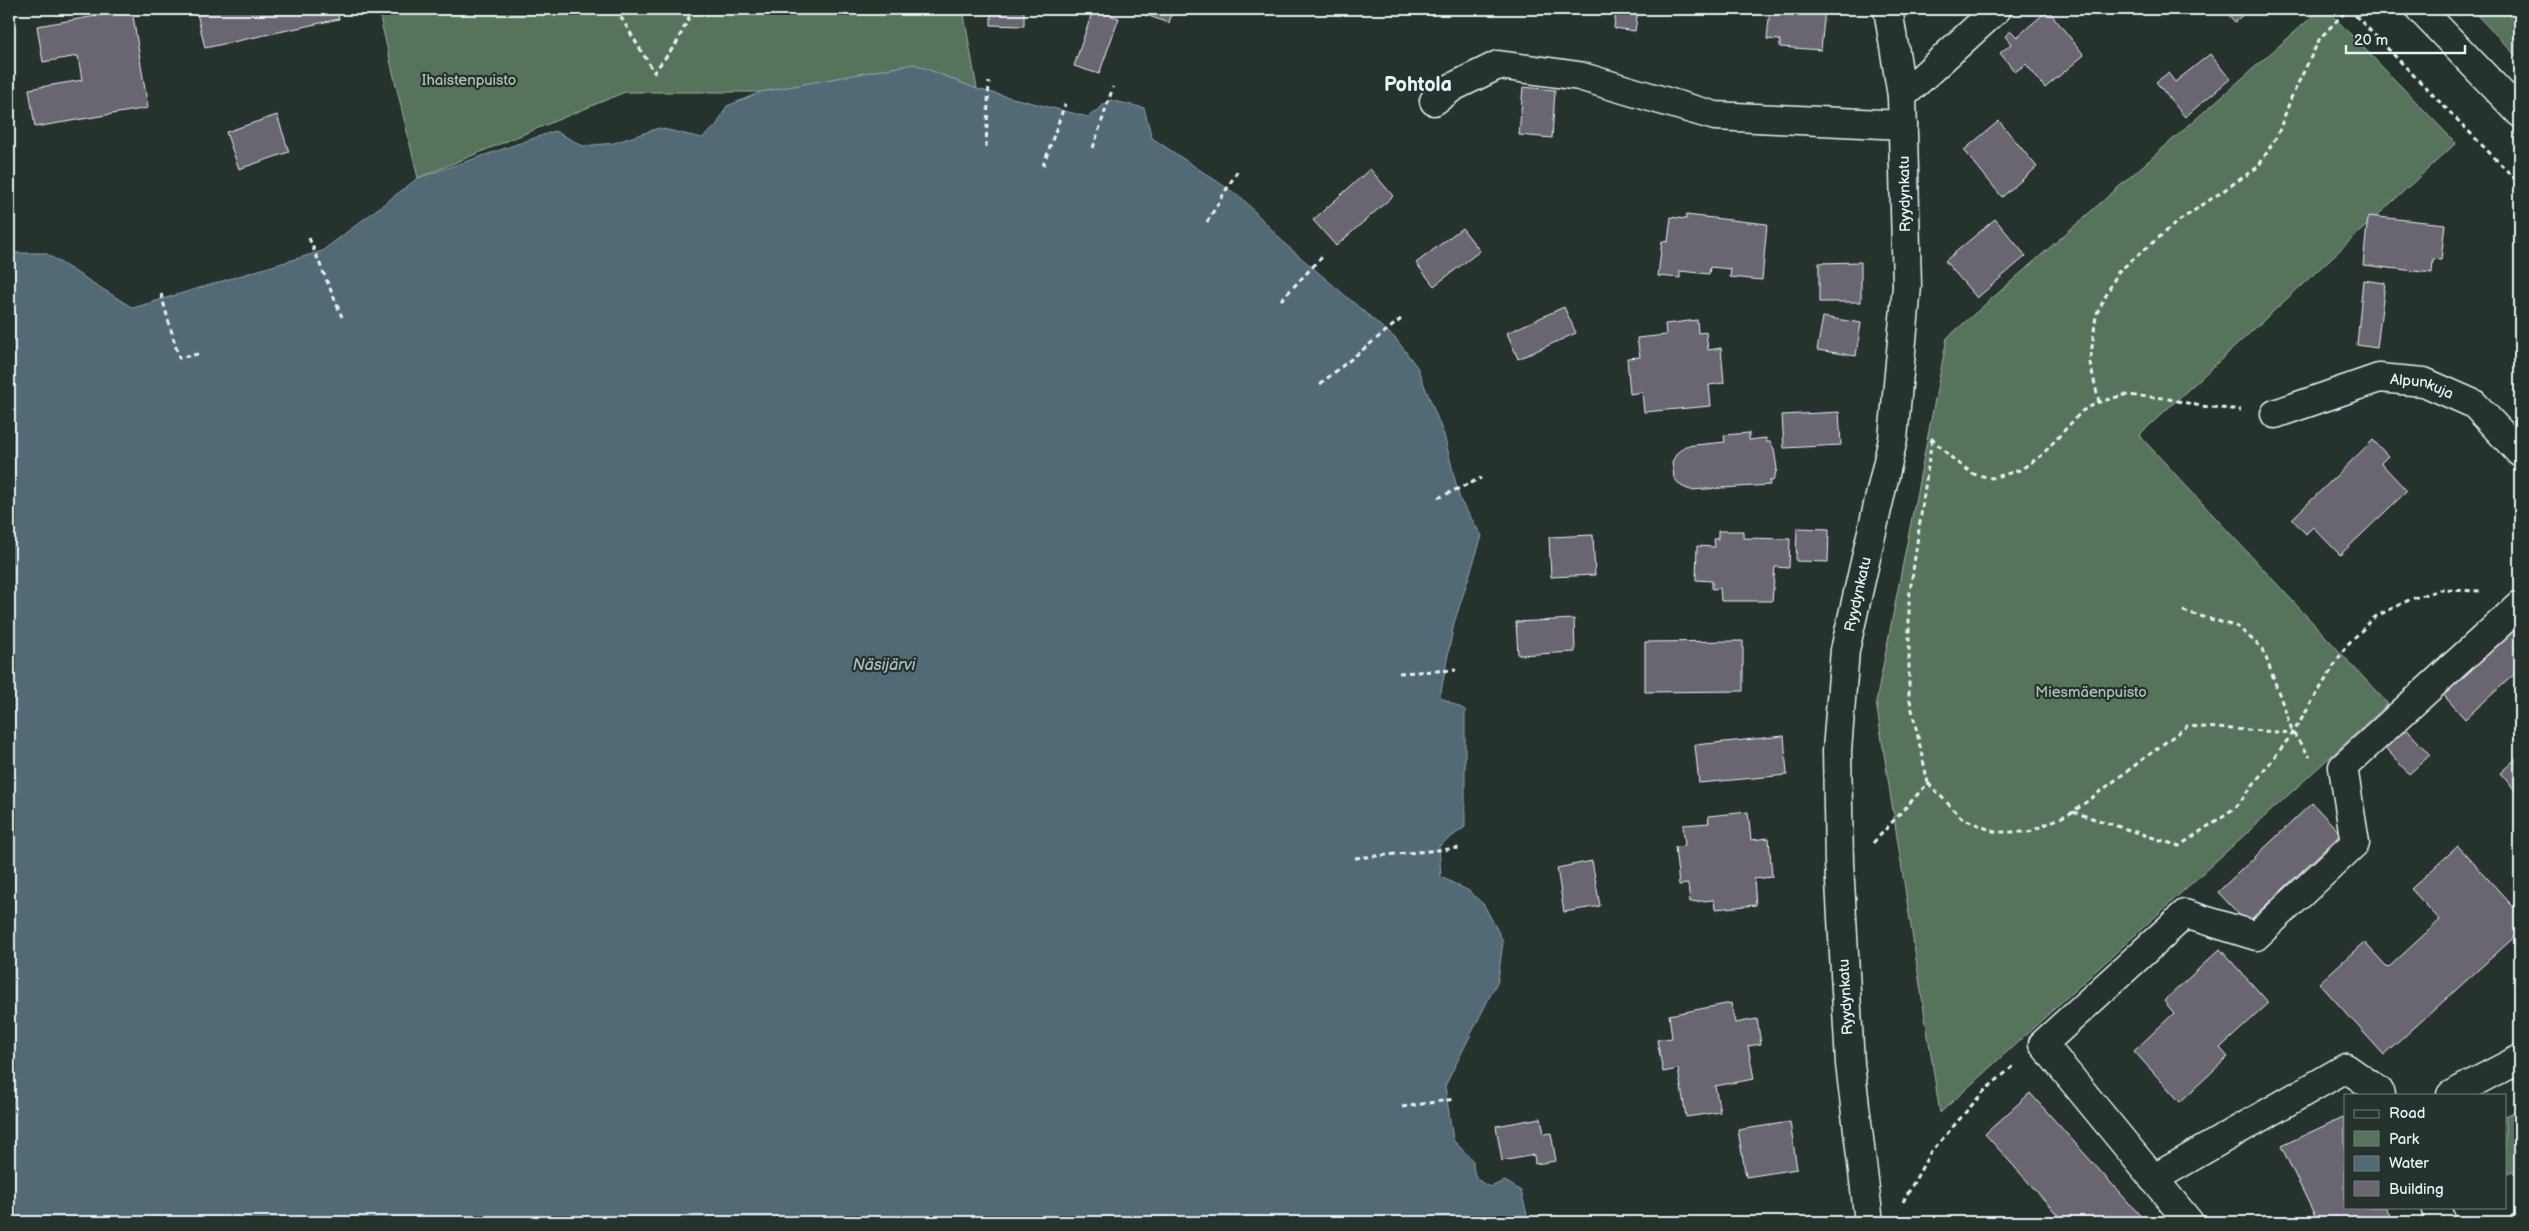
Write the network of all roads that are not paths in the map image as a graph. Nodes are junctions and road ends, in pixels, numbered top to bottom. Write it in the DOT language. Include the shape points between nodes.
graph roads {
  1 [pos="1888,9"];
  2 [pos="1997,9"];
  3 [pos="2420,9"];
  4 [pos="1902,96"];
  5 [pos="1434,101"];
  6 [pos="2520,113"];
  7 [pos="1903,125"];
  8 [pos="2275,414"];
  9 [pos="2520,453"];
  10 [pos="2520,605"];
  11 [pos="2520,1059"];
  12 [pos="2380,1094"];
  13 [pos="2452,1094"];
  14 [pos="2153,1179"];
  15 [pos="2435,1208"];
  16 [pos="1869,1222"];
  17 [pos="2189,1222"];
  18 [pos="2442,1222"];
  1 -- 4 [label="street, Ryydynkatu"];
  2 -- 4 [label="street"];
  3 -- 6 [label="street"];
  4 -- 7 [label="street, Ryydynkatu"];
  5 -- 7 [label="street" via="1453,87 1498,65 1579,76 1715,116"];
  7 -- 16 [label="street, Ryydynkatu" via="1907,286 1893,438 1845,650 1837,750 1839,862 1850,1064"];
  8 -- 9 [label="street, Alpunkuja" via="2379,378 2424,382 2474,404"];
  10 -- 14 [label="street" via="2343,767 2355,843 2256,936 2185,914 2043,1044"];
  11 -- 13 [label="street"];
  12 -- 14 [label="street" via="2346,1068"];
  14 -- 17 [label="street"];
  15 -- 18 [label="street"];
}
